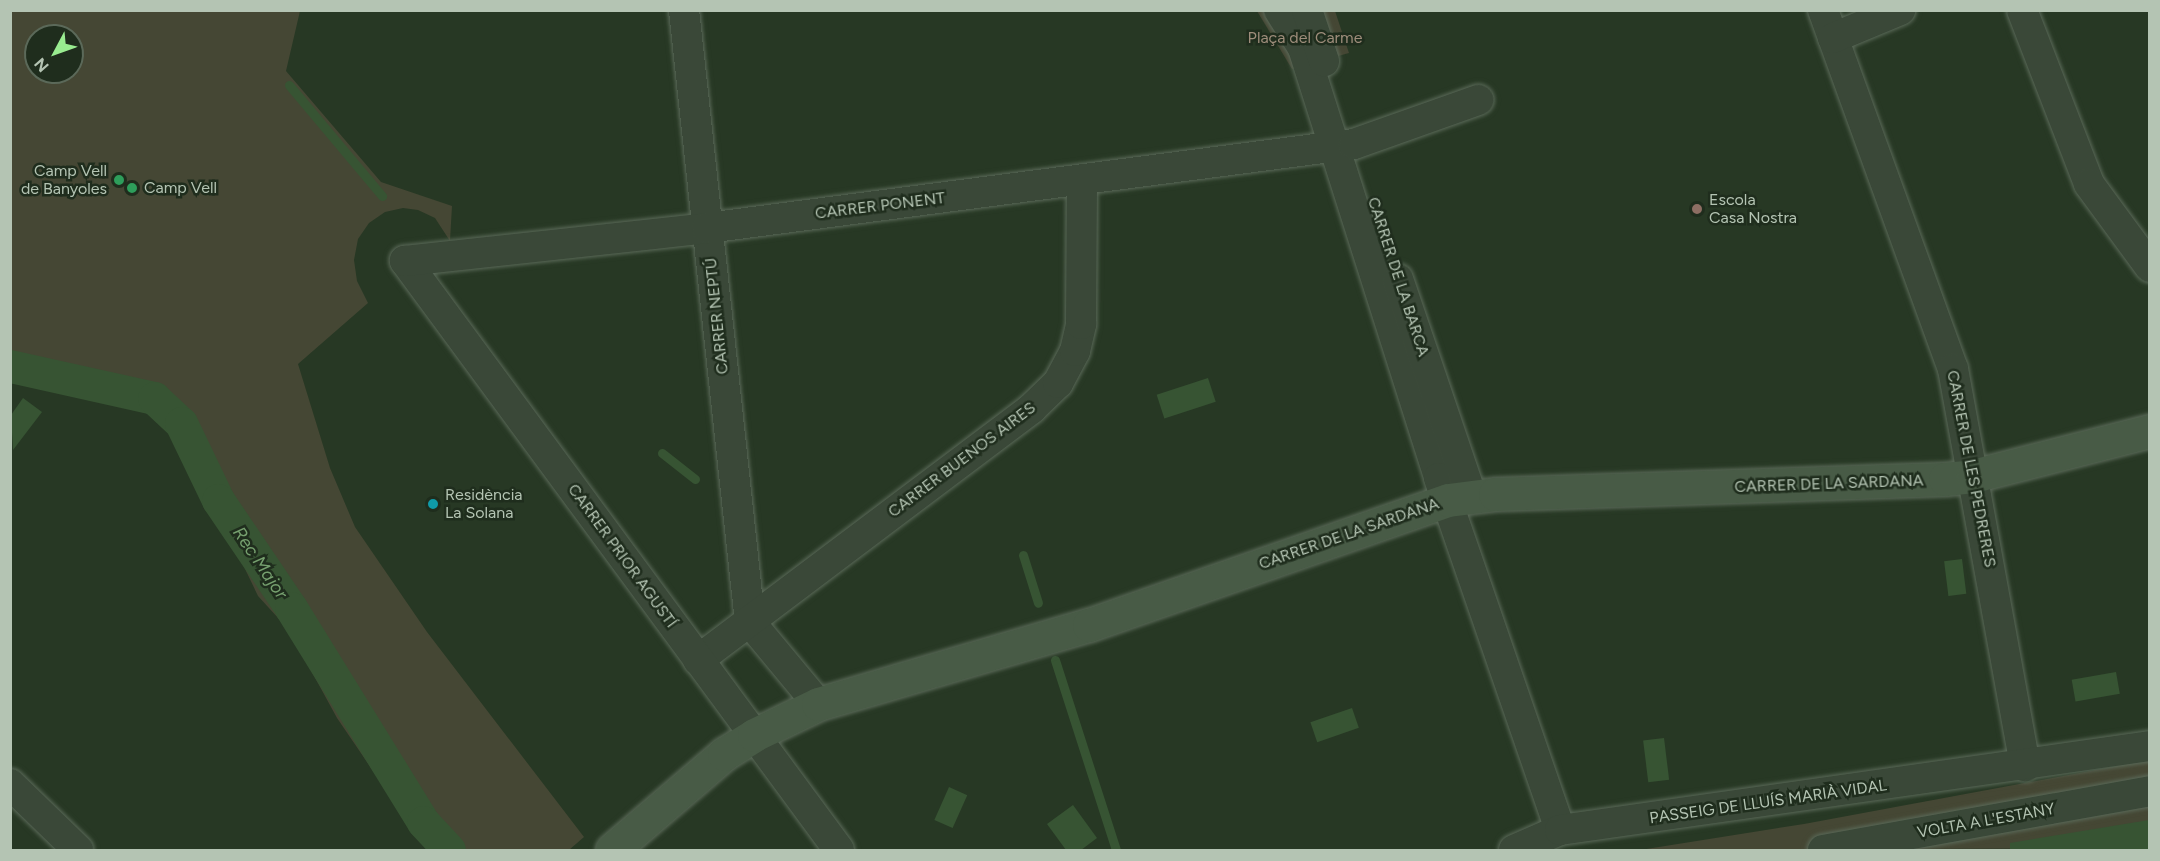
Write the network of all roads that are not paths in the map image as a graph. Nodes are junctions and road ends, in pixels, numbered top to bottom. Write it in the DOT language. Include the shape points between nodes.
graph roads {
  1 [pos="684,10"];
  2 [pos="1279,10"];
  3 [pos="1307,10"];
  4 [pos="1900,10"];
  5 [pos="2022,10"];
  6 [pos="1828,24"];
  7 [pos="1478,100"];
  8 [pos="1345,146"];
  9 [pos="1082,181"];
  10 [pos="707,228"];
  11 [pos="405,261"];
  12 [pos="2150,267"];
  13 [pos="2150,431"];
  14 [pos="1973,476"];
  15 [pos="1460,497"];
  16 [pos="750,622"];
  17 [pos="698,660"];
  18 [pos="818,704"];
  19 [pos="754,735"];
  20 [pos="2150,746"];
  21 [pos="2025,767"];
  22 [pos="10,784"];
  23 [pos="2150,791"];
  24 [pos="1560,830"];
  25 [pos="78,850"];
  26 [pos="612,850"];
  27 [pos="839,850"];
  28 [pos="1514,850"];
  29 [pos="1823,850"];
  1 -- 10 [label="street, CARRER NEPTÚ"];
  2 -- 8 [label="street" via="1303,48"];
  3 -- 8 [label="street"];
  4 -- 6 [label="street"];
  5 -- 12 [label="street" via="2088,184"];
  6 -- 14 [label="street, CARRER DE LES PEDRERES" via="1953,369"];
  7 -- 8 [label="street, CARRER PONENT"];
  8 -- 9 [label="street, CARRER PONENT"];
  8 -- 15 [label="street"];
  9 -- 10 [label="street, CARRER PONENT"];
  9 -- 16 [label="street, CARRER BUENOS AIRES" via="1081,324 1076,351 1058,383 1032,408"];
  10 -- 11 [label="street, CARRER PONENT"];
  10 -- 16 [label="street, CARRER NEPTÚ"];
  11 -- 17 [label="street, CARRER PRIOR AGUSTÍ"];
  13 -- 14 [label="street, CARRER DE LA SARDANA"];
  14 -- 15 [label="street, CARRER DE LA SARDANA" via="1834,485"];
  14 -- 21 [label="street, CARRER DE LES PEDRERES"];
  15 -- 18 [label="street, CARRER DE LA SARDANA" via="1089,626"];
  15 -- 24 [label="street"];
  16 -- 17 [label="street, CARRER BUENOS AIRES"];
  16 -- 18 [label="street"];
  17 -- 19 [label="street, CARRER PRIOR AGUSTÍ"];
  18 -- 19 [label="street, CARRER DE LA SARDANA"];
  19 -- 26 [label="street, CARRER DE LA SARDANA" via="709,766"];
  19 -- 27 [label="street, CARRER PRIOR AGUSTÍ"];
  20 -- 21 [label="street, PASSEIG DE LLUÍS MARIÀ VIDAL"];
  21 -- 24 [label="street, PASSEIG DE LLUÍS MARIÀ VIDAL"];
  22 -- 25 [label="street"];
  23 -- 29 [label="street, VOLTA A L'ESTANY"];
  24 -- 28 [label="street, PASSEIG DE LLUÍS MARIÀ VIDAL"];
}
